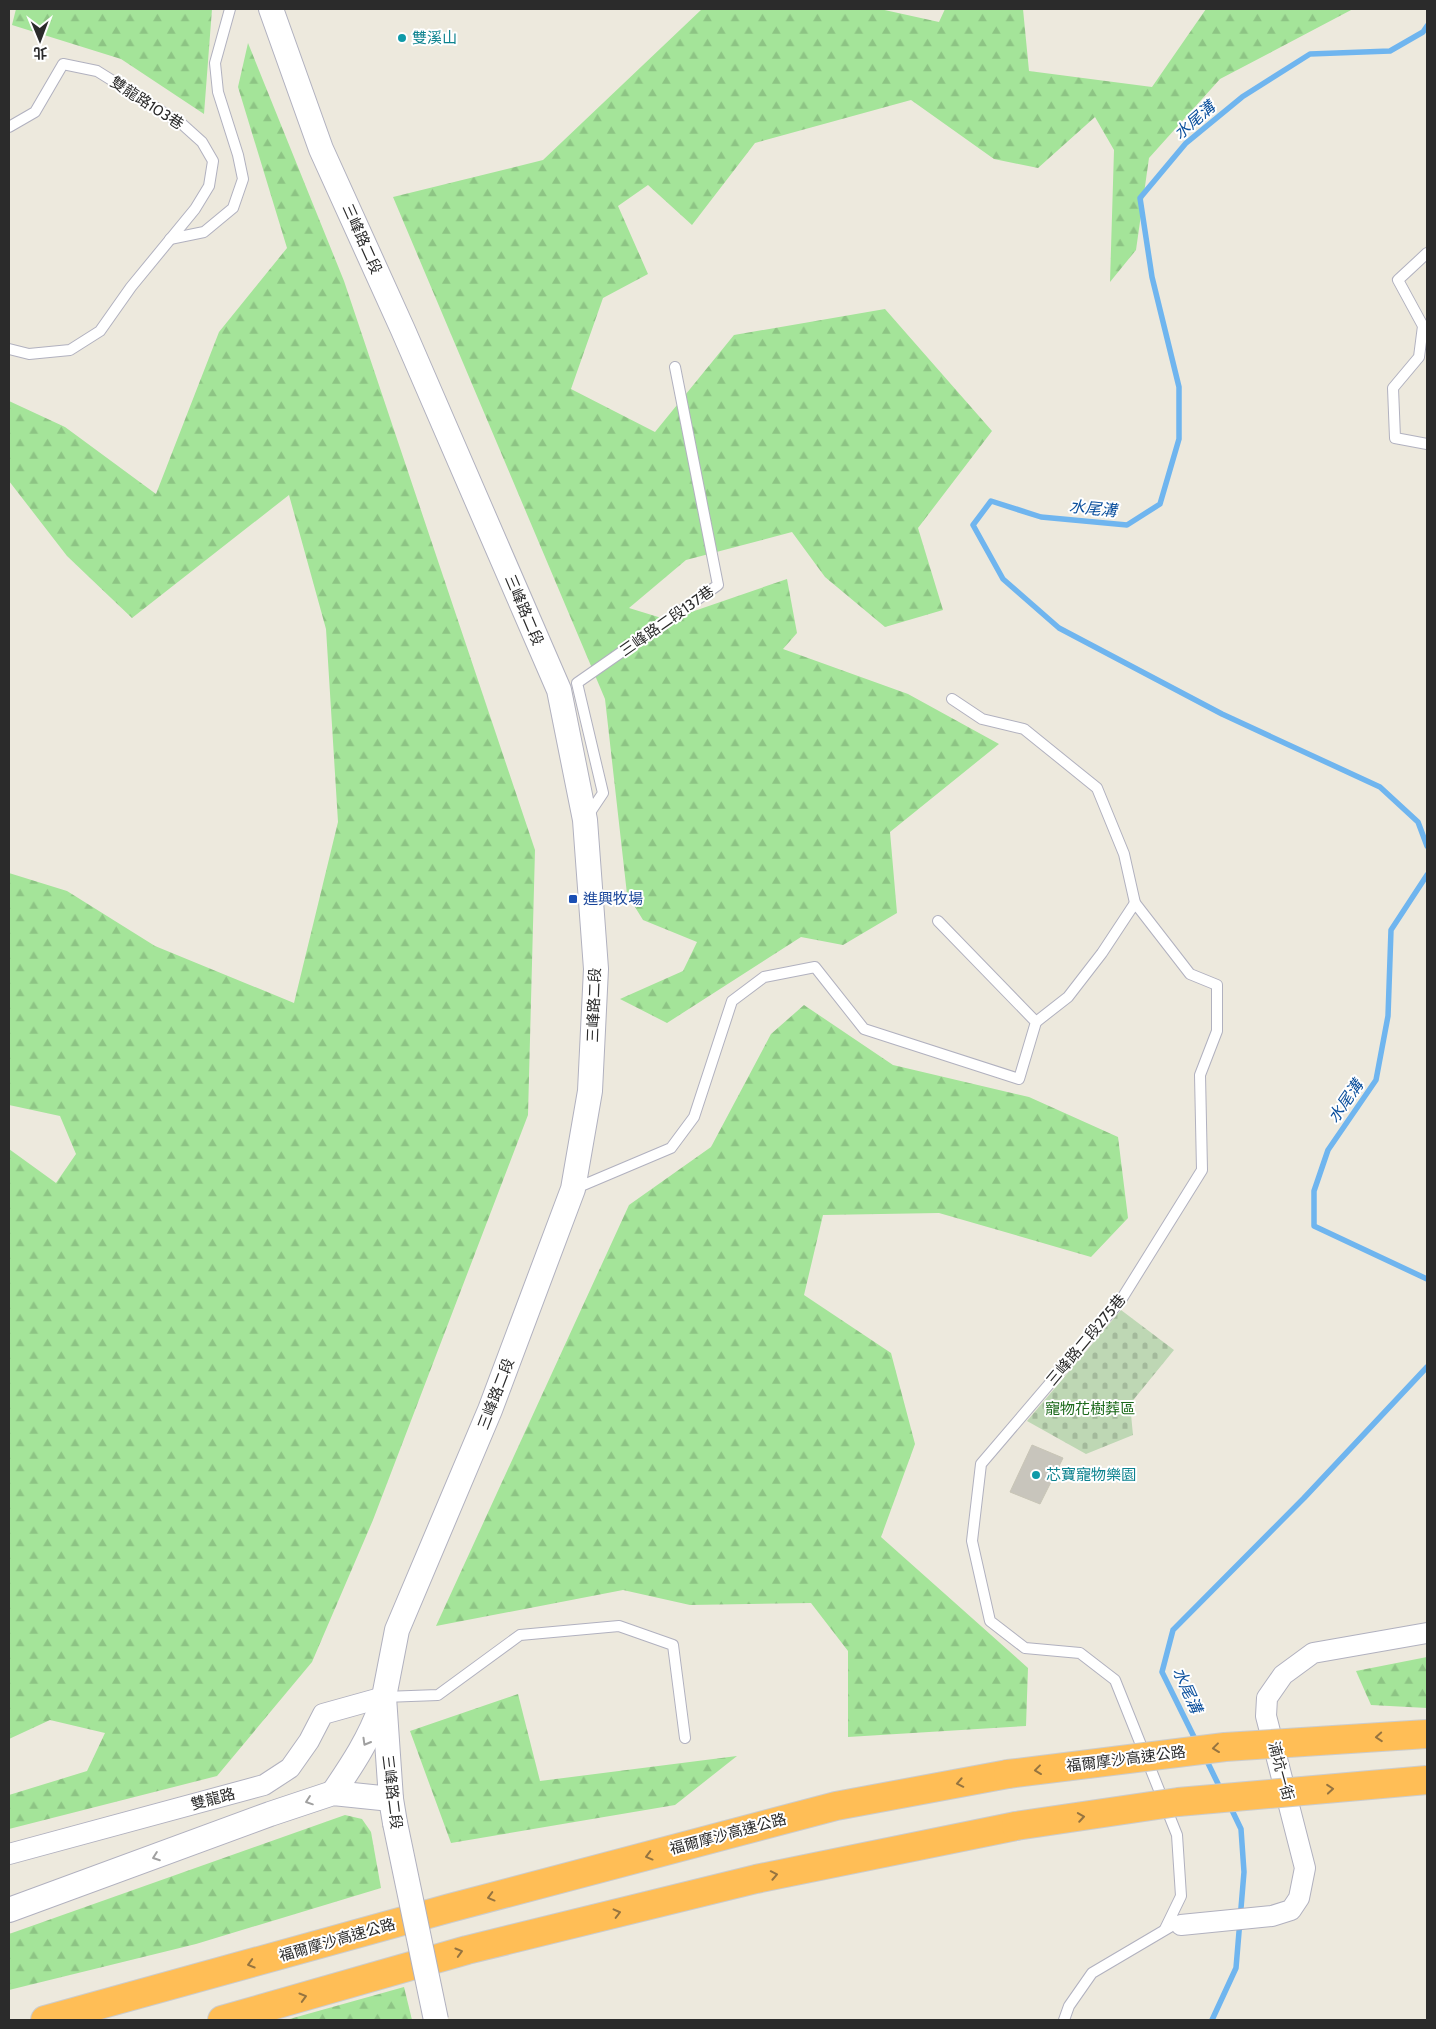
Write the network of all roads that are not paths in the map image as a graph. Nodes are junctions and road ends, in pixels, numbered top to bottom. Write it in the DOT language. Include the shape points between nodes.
graph roads {
  1 [pos="230,9"];
  2 [pos="271,9"];
  3 [pos="9,128"];
  4 [pos="170,239"];
  5 [pos="1427,252"];
  6 [pos="9,349"];
  7 [pos="675,367"];
  8 [pos="1427,444"];
  9 [pos="952,699"];
  10 [pos="585,820"];
  11 [pos="1135,903"];
  12 [pos="938,921"];
  13 [pos="1036,1022"];
  14 [pos="573,1189"];
  15 [pos="1427,1633"];
  16 [pos="384,1697"];
  17 [pos="1427,1734"];
  18 [pos="685,1738"];
  19 [pos="1427,1780"];
  20 [pos="333,1793"];
  21 [pos="391,1799"];
  22 [pos="9,1854"];
  23 [pos="9,1910"];
  24 [pos="1173,1927"];
  25 [pos="45,2020"];
  26 [pos="222,2020"];
  27 [pos="436,2020"];
  28 [pos="1064,2020"];
  1 -- 4 [label="lane" via="215,63 218,92 243,179 233,208 204,232"];
  2 -- 10 [label="street, 三峰路二段" via="321,149 559,690"];
  3 -- 4 [label="lane, 雙龍路103巷" via="35,112 63,64 97,71 182,124 202,142 213,161 209,186"];
  4 -- 6 [label="lane, 雙龍路103巷" via="100,331 70,350 29,354"];
  5 -- 8 [label="lane" via="1398,280 1423,326 1419,357 1393,388 1395,438"];
  7 -- 10 [label="lane, 三峰路二段137巷" via="718,585 577,684 603,793"];
  9 -- 11 [label="lane" via="982,719 1024,729 1097,788 1124,854"];
  10 -- 14 [label="street, 三峰路二段" via="596,969 590,1090"];
  11 -- 13 [label="lane" via="1068,997"];
  11 -- 24 [label="lane, 三峰路二段275巷" via="1190,974 1217,985 1217,1031 1200,1076 1202,1170 1121,1300 982,1464 972,1541 990,1621 1024,1648 1080,1653 1115,1680 1177,1835 1181,1896"];
  12 -- 13 [label="lane"];
  13 -- 14 [label="lane" via="1019,1080 864,1029 815,967 764,977 732,1001 694,1117 671,1148"];
  14 -- 16 [label="street, 三峰路二段" via="490,1410 397,1630"];
  15 -- 24 [label="street, 湳坑一街" via="1313,1652 1284,1676 1267,1698 1266,1716 1305,1868 1300,1898 1291,1910 1272,1916"];
  16 -- 18 [label="lane" via="438,1695 520,1635 619,1626 673,1645"];
  16 -- 20 [label="street, one-way" via="372,1730"];
  16 -- 21 [label="street, 三峰路二段"];
  16 -- 22 [label="street, 雙龍路" via="323,1714 290,1768 264,1785"];
  17 -- 25 [label="highway, 福爾摩沙高速公路, one-way, bridge" via="1225,1747 1008,1774 836,1806"];
  26 -- 19 [label="highway, one-way, bridge" via="467,1950 756,1878 1016,1826 1178,1802"];
  20 -- 21 [label="street"];
  20 -- 23 [label="street, one-way"];
  21 -- 27 [label="street, 三峰路二段, bridge"];
  24 -- 28 [label="lane" via="1092,1973 1068,2006"];
}
